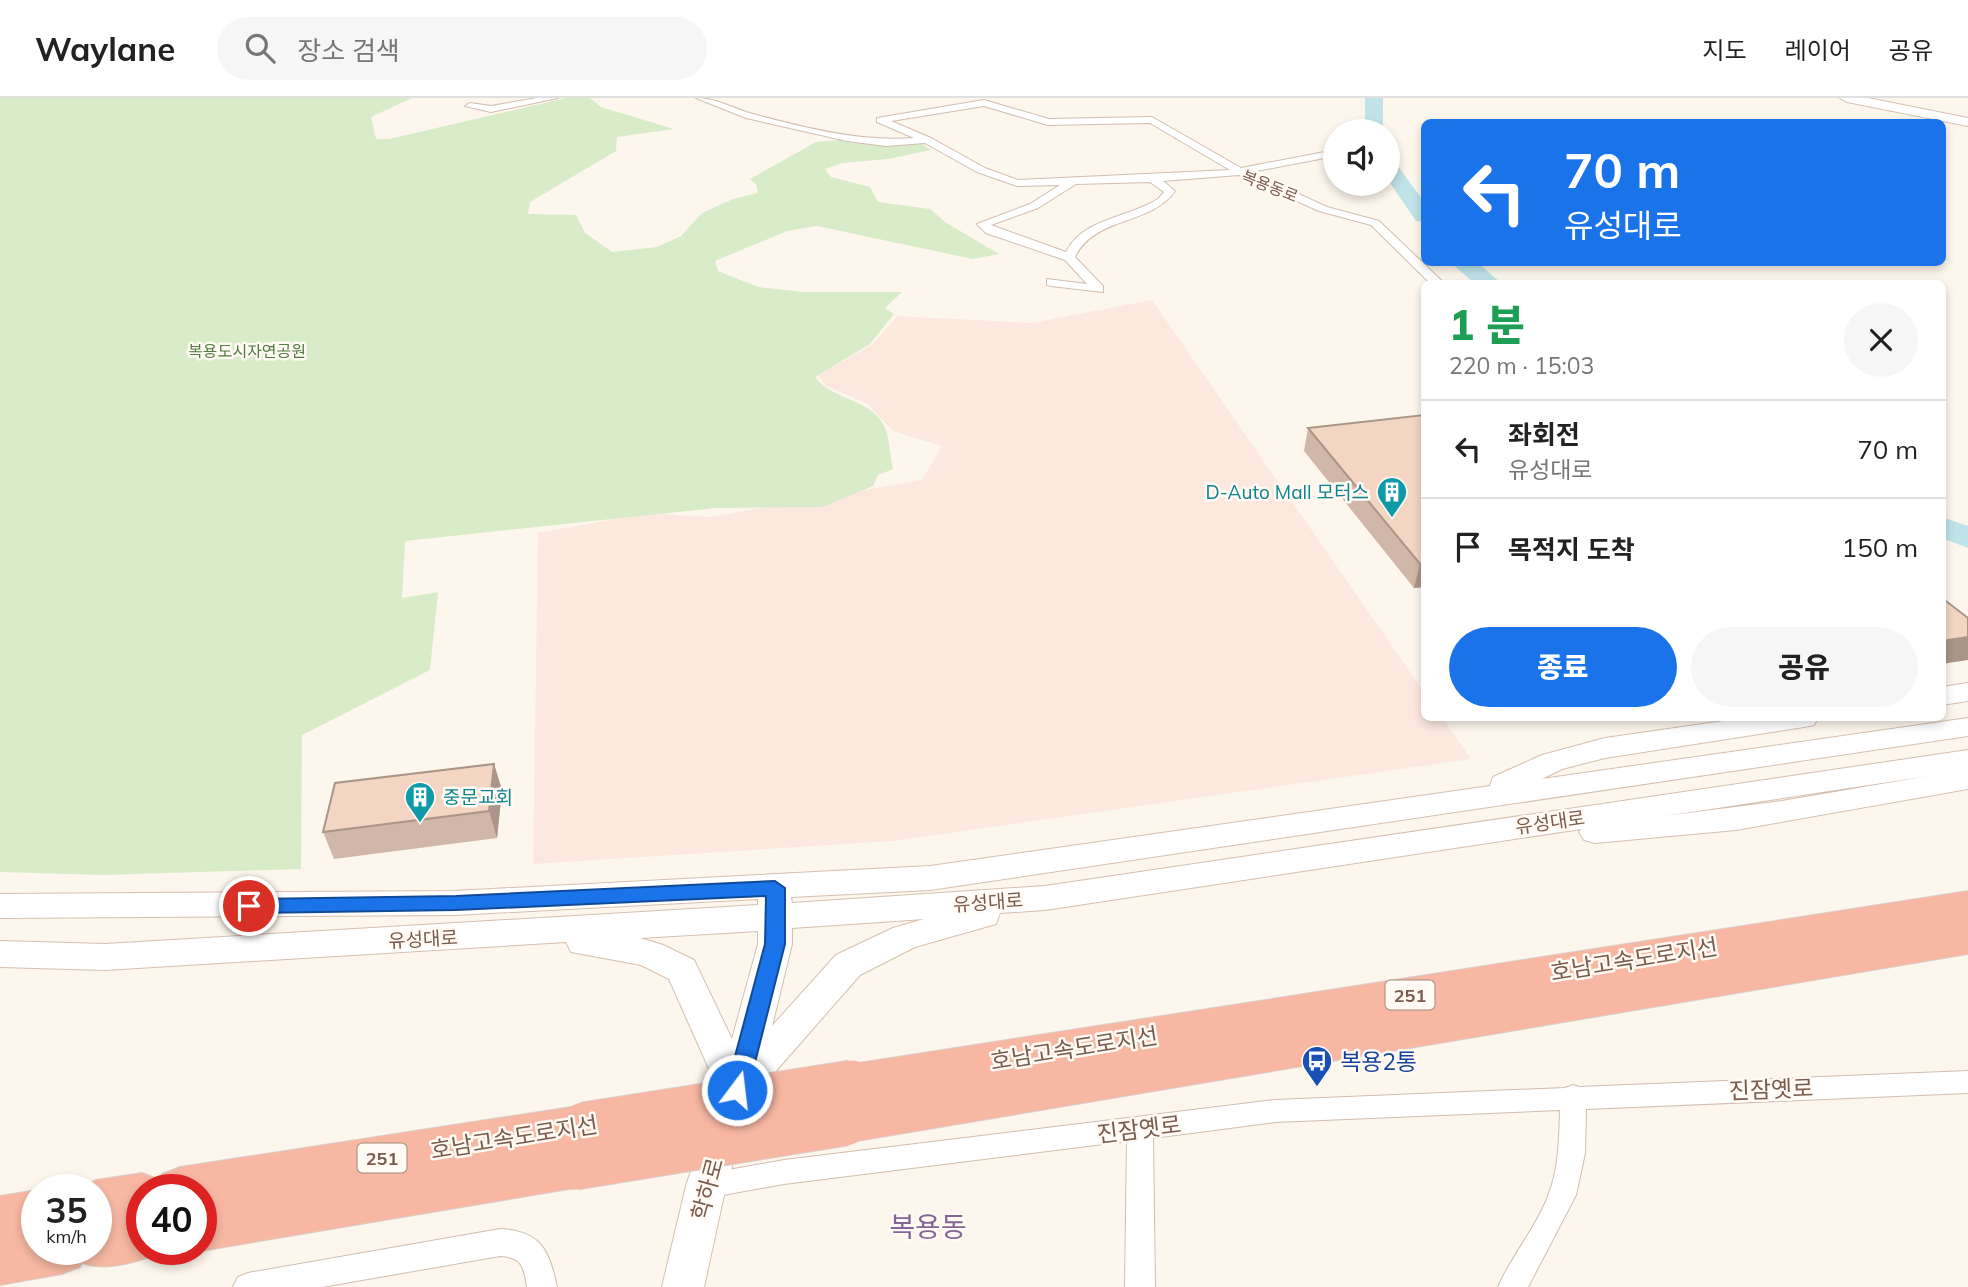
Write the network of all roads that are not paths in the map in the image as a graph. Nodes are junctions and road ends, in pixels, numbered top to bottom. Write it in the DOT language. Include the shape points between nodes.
graph roads {
  1 [pos="553,98"];
  2 [pos="701,98"];
  3 [pos="1847,98"];
  4 [pos="470,106"];
  5 [pos="1968,122"];
  6 [pos="927,141"];
  7 [pos="1323,155"];
  8 [pos="1239,172"];
  9 [pos="1152,179"];
  10 [pos="1074,181"];
  11 [pos="1069,257"];
  12 [pos="1435,280"];
  13 [pos="1051,282"];
  14 [pos="1968,692"];
  15 [pos="1946,695"];
  16 [pos="1784,721"];
  17 [pos="1968,727"];
  18 [pos="1968,760"];
  19 [pos="1968,779"];
  20 [pos="1471,798"];
  21 [pos="1449,837"];
  22 [pos="1045,898"];
  23 [pos="775,903"];
  24 [pos="0,906"];
  25 [pos="1968,906"];
  26 [pos="470,936"];
  27 [pos="1968,938"];
  28 [pos="0,954"];
  29 [pos="106,957"];
  30 [pos="0,967"];
  31 [pos="1968,1082"];
  32 [pos="737,1090"];
  33 [pos="1573,1096"];
  34 [pos="848,1102"];
  35 [pos="1140,1129"];
  36 [pos="579,1146"];
  37 [pos="217,1186"];
  38 [pos="706,1186"];
  39 [pos="21,1216"];
  40 [pos="0,1219"];
  41 [pos="217,1224"];
  42 [pos="21,1257"];
  43 [pos="0,1260"];
  44 [pos="247,1287"];
  45 [pos="542,1287"];
  46 [pos="683,1287"];
  47 [pos="1140,1287"];
  48 [pos="1513,1287"];
  1 -- 4 [label="street" via="491,108"];
  2 -- 6 [label="street" via="749,116 847,138 886,143"];
  3 -- 5 [label="street"];
  6 -- 8 [label="street, 복용동로" via="880,120 984,103 1048,122 1145,117"];
  6 -- 10 [label="street, 복용동로" via="1005,180"];
  7 -- 8 [label="street"];
  8 -- 9 [label="street, 복용동로"];
  8 -- 12 [label="street, 복용동로" via="1323,209 1375,223"];
  9 -- 10 [label="street, 복용동로"];
  9 -- 11 [label="street" via="1165,185 1170,191 1167,197 1080,239"];
  10 -- 11 [label="street" via="1034,206 983,224 990,231"];
  11 -- 13 [label="street" via="1099,289"];
  14 -- 15 [label="street"];
  16 -- 20 [label="street" via="1605,748 1552,762"];
  17 -- 20 [label="street, 유성대로"];
  18 -- 21 [label="street, 유성대로"];
  19 -- 21 [label="street" via="1651,830"];
  20 -- 23 [label="street, 유성대로"];
  21 -- 22 [label="street, 유성대로"];
  22 -- 23 [label="street, 유성대로"];
  22 -- 32 [label="street" via="905,937 848,965"];
  23 -- 24 [label="street, 유성대로"];
  23 -- 26 [label="street, 유성대로"];
  23 -- 32 [label="street, 학하로" via="775,944"];
  25 -- 34 [label="highway, 호남고속도로지선 / 251"];
  26 -- 29 [label="street, 유성대로"];
  26 -- 32 [label="street" via="621,946 651,954 682,970"];
  27 -- 34 [label="highway, 호남고속도로지선 / 251"];
  28 -- 29 [label="street, 유성대로"];
  29 -- 30 [label="street"];
  31 -- 33 [label="street, 진잠옛로"];
  32 -- 38 [label="street, 학하로"];
  33 -- 35 [label="street, 진잠옛로" via="1275,1111"];
  33 -- 48 [label="street" via="1572,1151 1558,1206 1523,1260"];
  34 -- 36 [label="highway, 호남고속도로지선 / 251, bridge"];
  35 -- 38 [label="street, 진잠옛로" via="785,1172"];
  35 -- 47 [label="street"];
  36 -- 37 [label="highway, 호남고속도로지선 / 251"];
  36 -- 41 [label="highway, 호남고속도로지선 / 251"];
  38 -- 46 [label="street, 학하로"];
  39 -- 40 [label="highway"];
  42 -- 43 [label="highway"];
  44 -- 45 [label="street" via="486,1242 515,1241 528,1247"];
}
